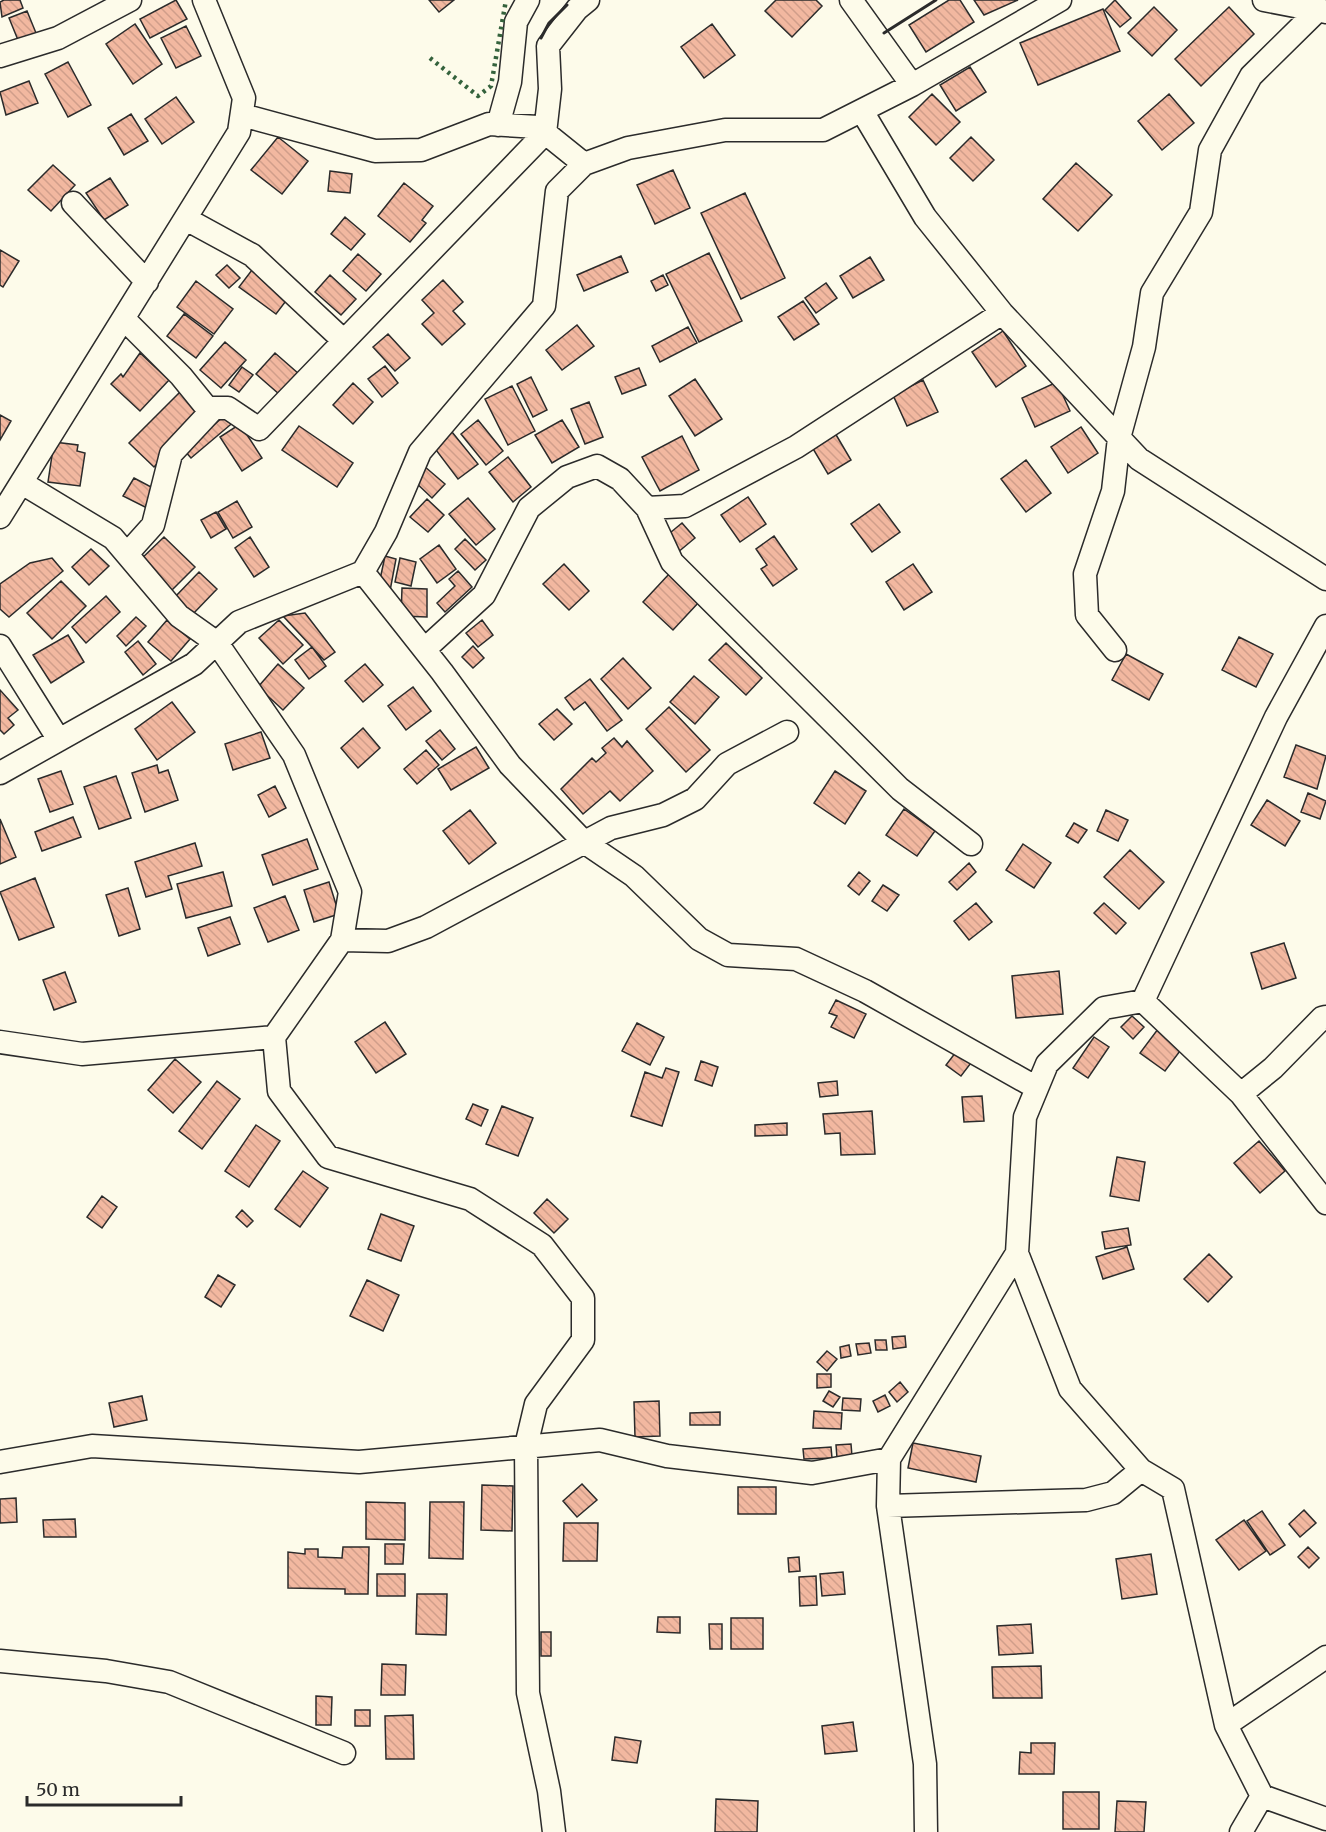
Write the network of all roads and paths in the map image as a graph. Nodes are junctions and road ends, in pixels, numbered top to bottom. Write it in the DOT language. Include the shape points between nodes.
graph roads {
  1 [pos="130,0"];
  2 [pos="204,0"];
  3 [pos="528,0"];
  4 [pos="588,0"];
  5 [pos="850,0"];
  6 [pos="1060,0"];
  7 [pos="1264,0"];
  8 [pos="1323,10"];
  9 [pos="0,56"];
  10 [pos="912,85"];
  11 [pos="862,111"];
  12 [pos="242,116"];
  13 [pos="498,125"];
  14 [pos="545,133"];
  15 [pos="584,164"];
  16 [pos="73,203"];
  17 [pos="186,219"];
  18 [pos="147,282"];
  19 [pos="1002,314"];
  20 [pos="124,319"];
  21 [pos="344,341"];
  22 [pos="214,408"];
  23 [pos="1119,438"];
  24 [pos="22,483"];
  25 [pos="647,508"];
  26 [pos="0,517"];
  27 [pos="127,554"];
  28 [pos="363,572"];
  29 [pos="1326,579"];
  30 [pos="1326,626"];
  31 [pos="217,643"];
  32 [pos="0,646"];
  33 [pos="424,649"];
  34 [pos="1115,650"];
  35 [pos="787,732"];
  36 [pos="59,740"];
  37 [pos="0,773"];
  38 [pos="584,842"];
  39 [pos="971,844"];
  40 [pos="342,940"];
  41 [pos="1143,1001"];
  42 [pos="1326,1017"];
  43 [pos="274,1037"];
  44 [pos="0,1042"];
  45 [pos="1037,1088"];
  46 [pos="1241,1094"];
  47 [pos="1326,1203"];
  48 [pos="1017,1253"];
  49 [pos="526,1446"];
  50 [pos="889,1459"];
  51 [pos="0,1462"];
  52 [pos="1141,1470"];
  53 [pos="888,1506"];
  54 [pos="1326,1657"];
  55 [pos="0,1660"];
  56 [pos="1226,1725"];
  57 [pos="344,1753"];
  58 [pos="1262,1796"];
  59 [pos="1326,1819"];
  60 [pos="554,1832"];
  61 [pos="926,1832"];
  62 [pos="1241,1832"];
  1 -- 9 [label="street" via="58,38"];
  2 -- 12 [label="street" via="244,98"];
  3 -- 13 [label="street" via="516,22 510,82"];
  4 -- 14 [label="street" via="548,46 550,89"];
  5 -- 10 [label="street"];
  6 -- 10 [label="street"];
  7 -- 8 [label="street"];
  8 -- 23 [label="street" via="1251,76 1210,150 1201,212 1152,292 1144,347"];
  10 -- 11 [label="street"];
  11 -- 15 [label="street" via="823,130 725,130 628,148"];
  11 -- 19 [label="street" via="925,217"];
  12 -- 13 [label="street" via="375,151 421,150 489,124"];
  12 -- 17 [label="street" via="239,132"];
  13 -- 14 [label="street" via="537,127"];
  14 -- 15 [label="street"];
  14 -- 21 [label="street"];
  15 -- 28 [label="street" via="557,191 544,306 420,452 386,532"];
  16 -- 18 [label="street"];
  17 -- 18 [label="street"];
  17 -- 21 [label="street" via="252,255"];
  18 -- 20 [label="street"];
  19 -- 23 [label="street"];
  19 -- 25 [label="street" via="796,447 684,506"];
  20 -- 22 [label="street" via="207,408"];
  20 -- 24 [label="street"];
  21 -- 22 [label="street" via="259,429 228,408"];
  22 -- 27 [label="street" via="171,454 153,525"];
  23 -- 29 [label="street" via="1139,459"];
  23 -- 34 [label="street" via="1113,491 1085,574 1087,615"];
  24 -- 26 [label="street"];
  24 -- 27 [label="street" via="113,538"];
  25 -- 33 [label="street" via="620,479 597,466 567,477 529,508 484,595"];
  25 -- 39 [label="street" via="672,562 900,789"];
  27 -- 31 [label="street" via="179,616"];
  28 -- 31 [label="street" via="239,622"];
  28 -- 33 [label="street"];
  30 -- 41 [label="street" via="1276,717"];
  31 -- 36 [label="street" via="194,664"];
  31 -- 40 [label="street" via="294,755 351,892"];
  32 -- 36 [label="street"];
  33 -- 38 [label="street" via="510,765"];
  35 -- 38 [label="street" via="728,764 695,799 663,815 611,828"];
  36 -- 37 [label="street"];
  38 -- 40 [label="street" via="426,927 388,941"];
  38 -- 45 [label="street" via="634,876 699,939 728,955 796,959 865,991"];
  40 -- 43 [label="street"];
  41 -- 45 [label="street" via="1104,1008 1047,1064"];
  41 -- 46 [label="street"];
  42 -- 46 [label="street"];
  43 -- 44 [label="street" via="82,1054"];
  43 -- 49 [label="street" via="279,1091 328,1157 470,1199 542,1245 583,1298 583,1340 536,1404"];
  45 -- 48 [label="street" via="1025,1117"];
  46 -- 47 [label="street"];
  48 -- 50 [label="street"];
  48 -- 52 [label="street" via="1070,1389"];
  49 -- 50 [label="street" via="600,1440 667,1456 812,1473"];
  49 -- 51 [label="street" via="359,1462 92,1446"];
  49 -- 60 [label="street" via="528,1693"];
  50 -- 53 [label="street"];
  52 -- 53 [label="street" via="1113,1492 1086,1500"];
  52 -- 56 [label="street" via="1173,1489"];
  53 -- 61 [label="street" via="925,1764"];
  54 -- 56 [label="street"];
  55 -- 57 [label="street" via="170,1682"];
  56 -- 58 [label="street"];
  58 -- 59 [label="street"];
  58 -- 62 [label="street"];
}
